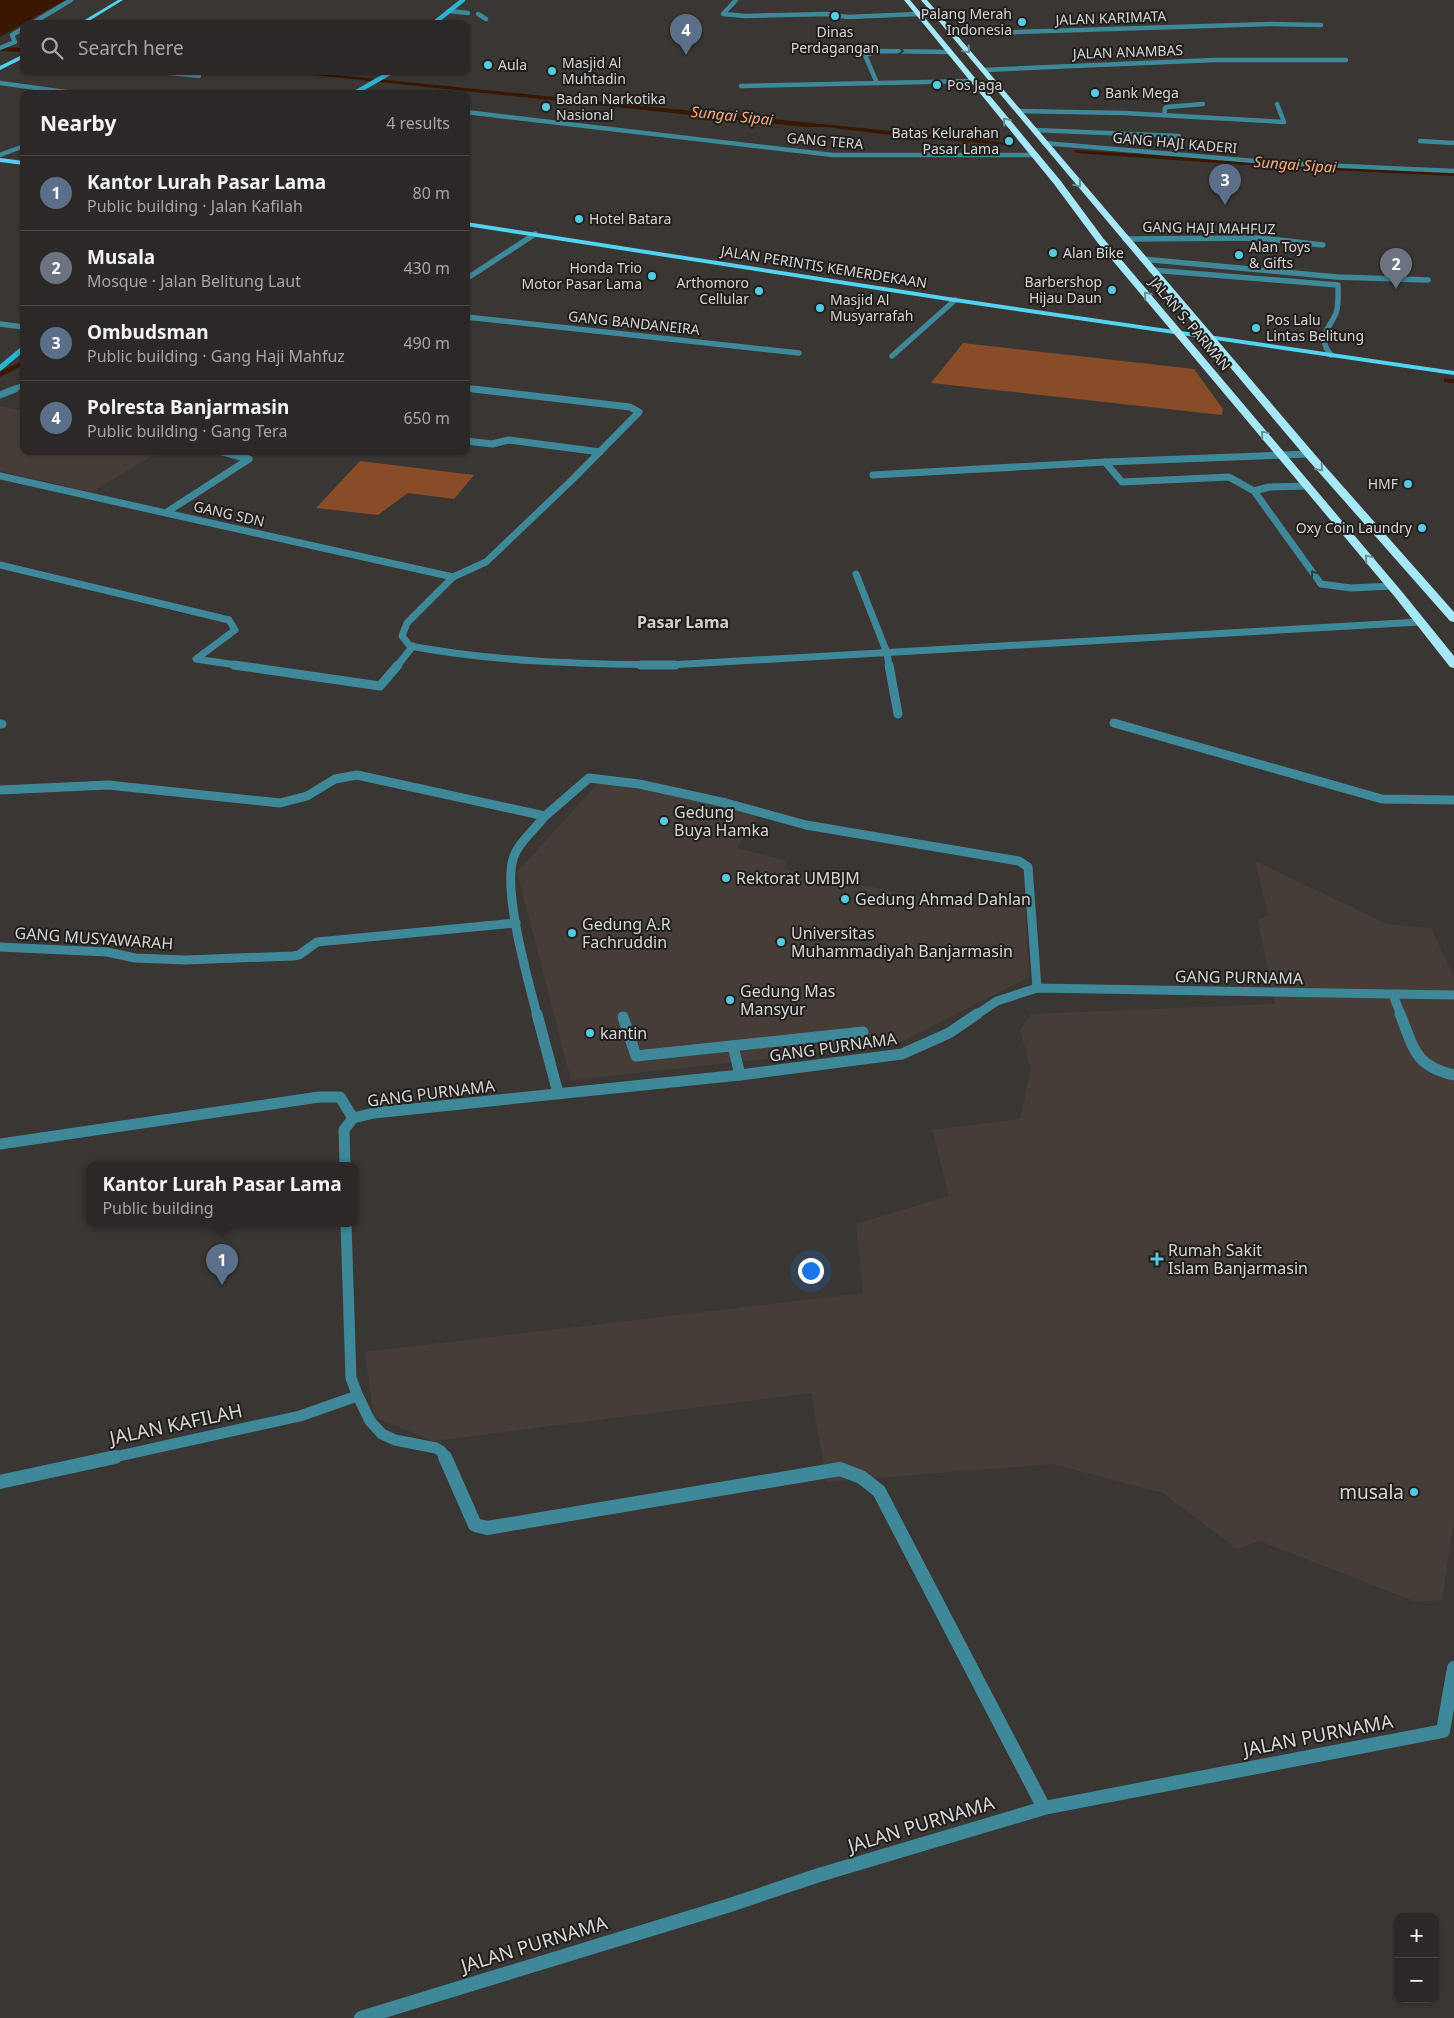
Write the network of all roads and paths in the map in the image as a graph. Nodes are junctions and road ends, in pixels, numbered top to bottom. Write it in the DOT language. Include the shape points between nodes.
graph roads {
  1 [pos="71,0"];
  2 [pos="121,0"];
  3 [pos="464,0"];
  4 [pos="736,0"];
  5 [pos="907,0"];
  6 [pos="924,0"];
  7 [pos="449,10"];
  8 [pos="468,13"];
  9 [pos="478,14"];
  10 [pos="918,14"];
  11 [pos="486,19"];
  12 [pos="38,20"];
  13 [pos="87,20"];
  14 [pos="437,20"];
  15 [pos="1321,25"];
  16 [pos="20,30"];
  17 [pos="953,34"];
  18 [pos="0,48"];
  19 [pos="819,48"];
  20 [pos="878,51"];
  21 [pos="950,52"];
  22 [pos="20,58"];
  23 [pos="1346,60"];
  24 [pos="0,68"];
  25 [pos="984,70"];
  26 [pos="190,75"];
  27 [pos="387,75"];
  28 [pos="199,76"];
  29 [pos="992,79"];
  30 [pos="973,80"];
  31 [pos="0,83"];
  32 [pos="877,83"];
  33 [pos="741,86"];
  34 [pos="51,90"];
  35 [pos="360,90"];
  36 [pos="1203,104"];
  37 [pos="1277,104"];
  38 [pos="1018,111"];
  39 [pos="470,112"];
  40 [pos="1164,115"];
  41 [pos="1034,130"];
  42 [pos="1179,136"];
  43 [pos="1420,141"];
  44 [pos="1044,143"];
  45 [pos="1454,143"];
  46 [pos="20,148"];
  47 [pos="0,155"];
  48 [pos="1034,155"];
  49 [pos="0,160"];
  50 [pos="1040,161"];
  51 [pos="1059,161"];
  52 [pos="20,162"];
  53 [pos="1454,172"];
  54 [pos="470,225"];
  55 [pos="535,234"];
  56 [pos="1125,239"];
  57 [pos="1323,245"];
  58 [pos="1142,259"];
  59 [pos="1151,270"];
  60 [pos="470,276"];
  61 [pos="1428,280"];
  62 [pos="955,300"];
  63 [pos="470,317"];
  64 [pos="0,324"];
  65 [pos="20,326"];
  66 [pos="1178,332"];
  67 [pos="1209,337"];
  68 [pos="20,351"];
  69 [pos="799,354"];
  70 [pos="1331,355"];
  71 [pos="892,356"];
  72 [pos="0,368"];
  73 [pos="1454,373"];
  74 [pos="20,387"];
  75 [pos="470,388"];
  76 [pos="0,395"];
  77 [pos="470,441"];
  78 [pos="600,452"];
  79 [pos="1308,454"];
  80 [pos="234,455"];
  81 [pos="1282,455"];
  82 [pos="1105,462"];
  83 [pos="873,475"];
  84 [pos="0,476"];
  85 [pos="1308,486"];
  86 [pos="1254,491"];
  87 [pos="167,512"];
  88 [pos="0,565"];
  89 [pos="856,574"];
  90 [pos="452,577"];
  91 [pos="1395,591"];
  92 [pos="1429,593"];
  93 [pos="1453,616"];
  94 [pos="1420,622"];
  95 [pos="413,646"];
  96 [pos="887,653"];
  97 [pos="1454,664"];
  98 [pos="898,714"];
  99 [pos="1114,723"];
  100 [pos="0,790"];
  101 [pos="1454,800"];
  102 [pos="544,816"];
  103 [pos="516,923"];
  104 [pos="0,947"];
  105 [pos="1037,988"];
  106 [pos="1393,995"];
  107 [pos="1454,995"];
  108 [pos="623,1017"];
  109 [pos="862,1032"];
  110 [pos="733,1046"];
  111 [pos="740,1075"];
  112 [pos="1454,1075"];
  113 [pos="558,1094"];
  114 [pos="353,1118"];
  115 [pos="0,1144"];
  116 [pos="345,1162"];
  117 [pos="346,1227"];
  118 [pos="357,1396"];
  119 [pos="0,1482"];
  120 [pos="1454,1668"];
  121 [pos="1044,1808"];
  122 [pos="361,2018"];
  1 -- 12 [label="street"];
  2 -- 13 [label="main road"];
  3 -- 7 [label="main road"];
  4 -- 10 [label="street" via="723,14 848,17"];
  5 -- 10 [label="highway, JALAN S. PARMAN"];
  6 -- 17 [label="highway, JALAN S. PARMAN"];
  7 -- 8 [label="street"];
  7 -- 14 [label="main road"];
  9 -- 11 [label="street"];
  10 -- 21 [label="highway, JALAN S. PARMAN"];
  15 -- 17 [label="street, JALAN KARIMATA"];
  16 -- 18 [label="street" via="12,35 15,42"];
  17 -- 25 [label="highway, JALAN S. PARMAN, one-way"];
  19 -- 20 [label="street"];
  20 -- 21 [label="street, one-way"];
  20 -- 32 [label="street" via="865,55"];
  21 -- 30 [label="highway, JALAN S. PARMAN"];
  22 -- 24 [label="main road"];
  23 -- 25 [label="street, JALAN ANAMBAS" via="1272,59"];
  25 -- 29 [label="highway, JALAN S. PARMAN"];
  26 -- 28 [label="street"];
  27 -- 35 [label="main road"];
  29 -- 30 [label="highway"];
  29 -- 38 [label="highway, JALAN S. PARMAN"];
  30 -- 32 [label="street"];
  48 -- 30 [label="highway, JALAN S. PARMAN, one-way"];
  31 -- 34 [label="street"];
  32 -- 33 [label="street"];
  36 -- 40 [label="street" via="1167,107"];
  37 -- 40 [label="street" via="1284,122"];
  38 -- 40 [label="street"];
  38 -- 41 [label="highway, JALAN S. PARMAN"];
  39 -- 48 [label="street, GANG TERA" via="833,155"];
  41 -- 42 [label="street"];
  41 -- 44 [label="highway, JALAN S. PARMAN"];
  43 -- 45 [label="street"];
  44 -- 51 [label="highway, JALAN S. PARMAN"];
  44 -- 53 [label="street, GANG HAJI KADERI" via="1277,163"];
  46 -- 47 [label="street"];
  48 -- 50 [label="highway, JALAN S. PARMAN"];
  49 -- 52 [label="main road"];
  50 -- 51 [label="highway"];
  66 -- 50 [label="highway, JALAN S. PARMAN, one-way" via="1100,240"];
  51 -- 56 [label="highway, JALAN S. PARMAN, one-way"];
  54 -- 55 [label="main road, JALAN PERINTIS KEMERDEKAAN"];
  55 -- 60 [label="street"];
  55 -- 62 [label="main road, JALAN PERINTIS KEMERDEKAAN"];
  56 -- 57 [label="street, GANG HAJI MAHFUZ" via="1260,238"];
  56 -- 58 [label="highway, JALAN S. PARMAN"];
  58 -- 59 [label="highway, JALAN S. PARMAN"];
  58 -- 61 [label="street" via="1337,277"];
  59 -- 67 [label="highway, JALAN S. PARMAN"];
  59 -- 70 [label="street" via="1338,285 1338,307 1322,341 1323,348"];
  62 -- 66 [label="main road, JALAN PERINTIS KEMERDEKAAN"];
  62 -- 71 [label="street"];
  63 -- 69 [label="street, GANG BANDANEIRA"];
  64 -- 65 [label="street"];
  66 -- 67 [label="main road, JALAN PERINTIS KEMERDEKAAN"];
  81 -- 66 [label="highway, JALAN S. PARMAN, one-way"];
  67 -- 70 [label="main road, JALAN PERINTIS KEMERDEKAAN"];
  67 -- 79 [label="highway, JALAN S. PARMAN"];
  68 -- 72 [label="main road"];
  70 -- 73 [label="main road, JALAN PERINTIS KEMERDEKAAN"];
  74 -- 76 [label="street"];
  75 -- 78 [label="street" via="638,409 639,412"];
  77 -- 78 [label="street" via="492,444 509,440"];
  78 -- 90 [label="street" via="486,562"];
  79 -- 81 [label="street"];
  79 -- 92 [label="highway, JALAN S. PARMAN, one-way"];
  80 -- 87 [label="street" via="249,459"];
  81 -- 82 [label="street"];
  81 -- 85 [label="highway, JALAN S. PARMAN"];
  82 -- 83 [label="street"];
  82 -- 86 [label="street" via="1122,482 1229,477"];
  84 -- 87 [label="street, GANG SDN"];
  85 -- 86 [label="street" via="1269,487"];
  91 -- 85 [label="highway, JALAN S. PARMAN, one-way"];
  91 -- 86 [label="street, one-way" via="1321,584"];
  87 -- 90 [label="street, GANG SDN"];
  88 -- 95 [label="street" via="229,620 235,630 196,659 380,686"];
  89 -- 96 [label="street"];
  90 -- 95 [label="street" via="407,623 402,636"];
  91 -- 92 [label="highway"];
  91 -- 94 [label="highway, JALAN S. PARMAN"];
  92 -- 93 [label="highway, JALAN S. PARMAN"];
  94 -- 96 [label="street"];
  94 -- 97 [label="highway, JALAN S. PARMAN"];
  95 -- 96 [label="street" via="520,660 594,664 669,665"];
  96 -- 98 [label="street"];
  99 -- 101 [label="street" via="1382,799"];
  100 -- 102 [label="street" via="108,785 280,803 307,796 334,778 357,775"];
  102 -- 103 [label="street" via="513,860 511,885"];
  102 -- 105 [label="street" via="589,778 639,784 806,825 1019,861 1028,867"];
  103 -- 104 [label="street, GANG MUSYAWARAH" via="317,942 293,956 185,960 135,958 107,952"];
  103 -- 113 [label="street"];
  105 -- 106 [label="street, GANG PURNAMA"];
  105 -- 111 [label="street, GANG PURNAMA" via="997,1001 949,1033 902,1054"];
  106 -- 107 [label="street, GANG PURNAMA"];
  106 -- 112 [label="street" via="1418,1057 1441,1072"];
  108 -- 110 [label="street" via="636,1056"];
  109 -- 110 [label="street"];
  110 -- 111 [label="street"];
  111 -- 113 [label="street, GANG PURNAMA"];
  113 -- 114 [label="street, GANG PURNAMA" via="374,1113"];
  114 -- 115 [label="street" via="340,1097 319,1097"];
  114 -- 116 [label="street" via="344,1130"];
  117 -- 118 [label="street" via="350,1378"];
  118 -- 119 [label="street, JALAN KAFILAH" via="300,1416"];
  118 -- 121 [label="street" via="373,1426 387,1438 441,1451 475,1525 488,1528 840,1469 861,1477 879,1491"];
  120 -- 121 [label="street, JALAN PURNAMA" via="1443,1731"];
  121 -- 122 [label="street, JALAN PURNAMA"];
}
